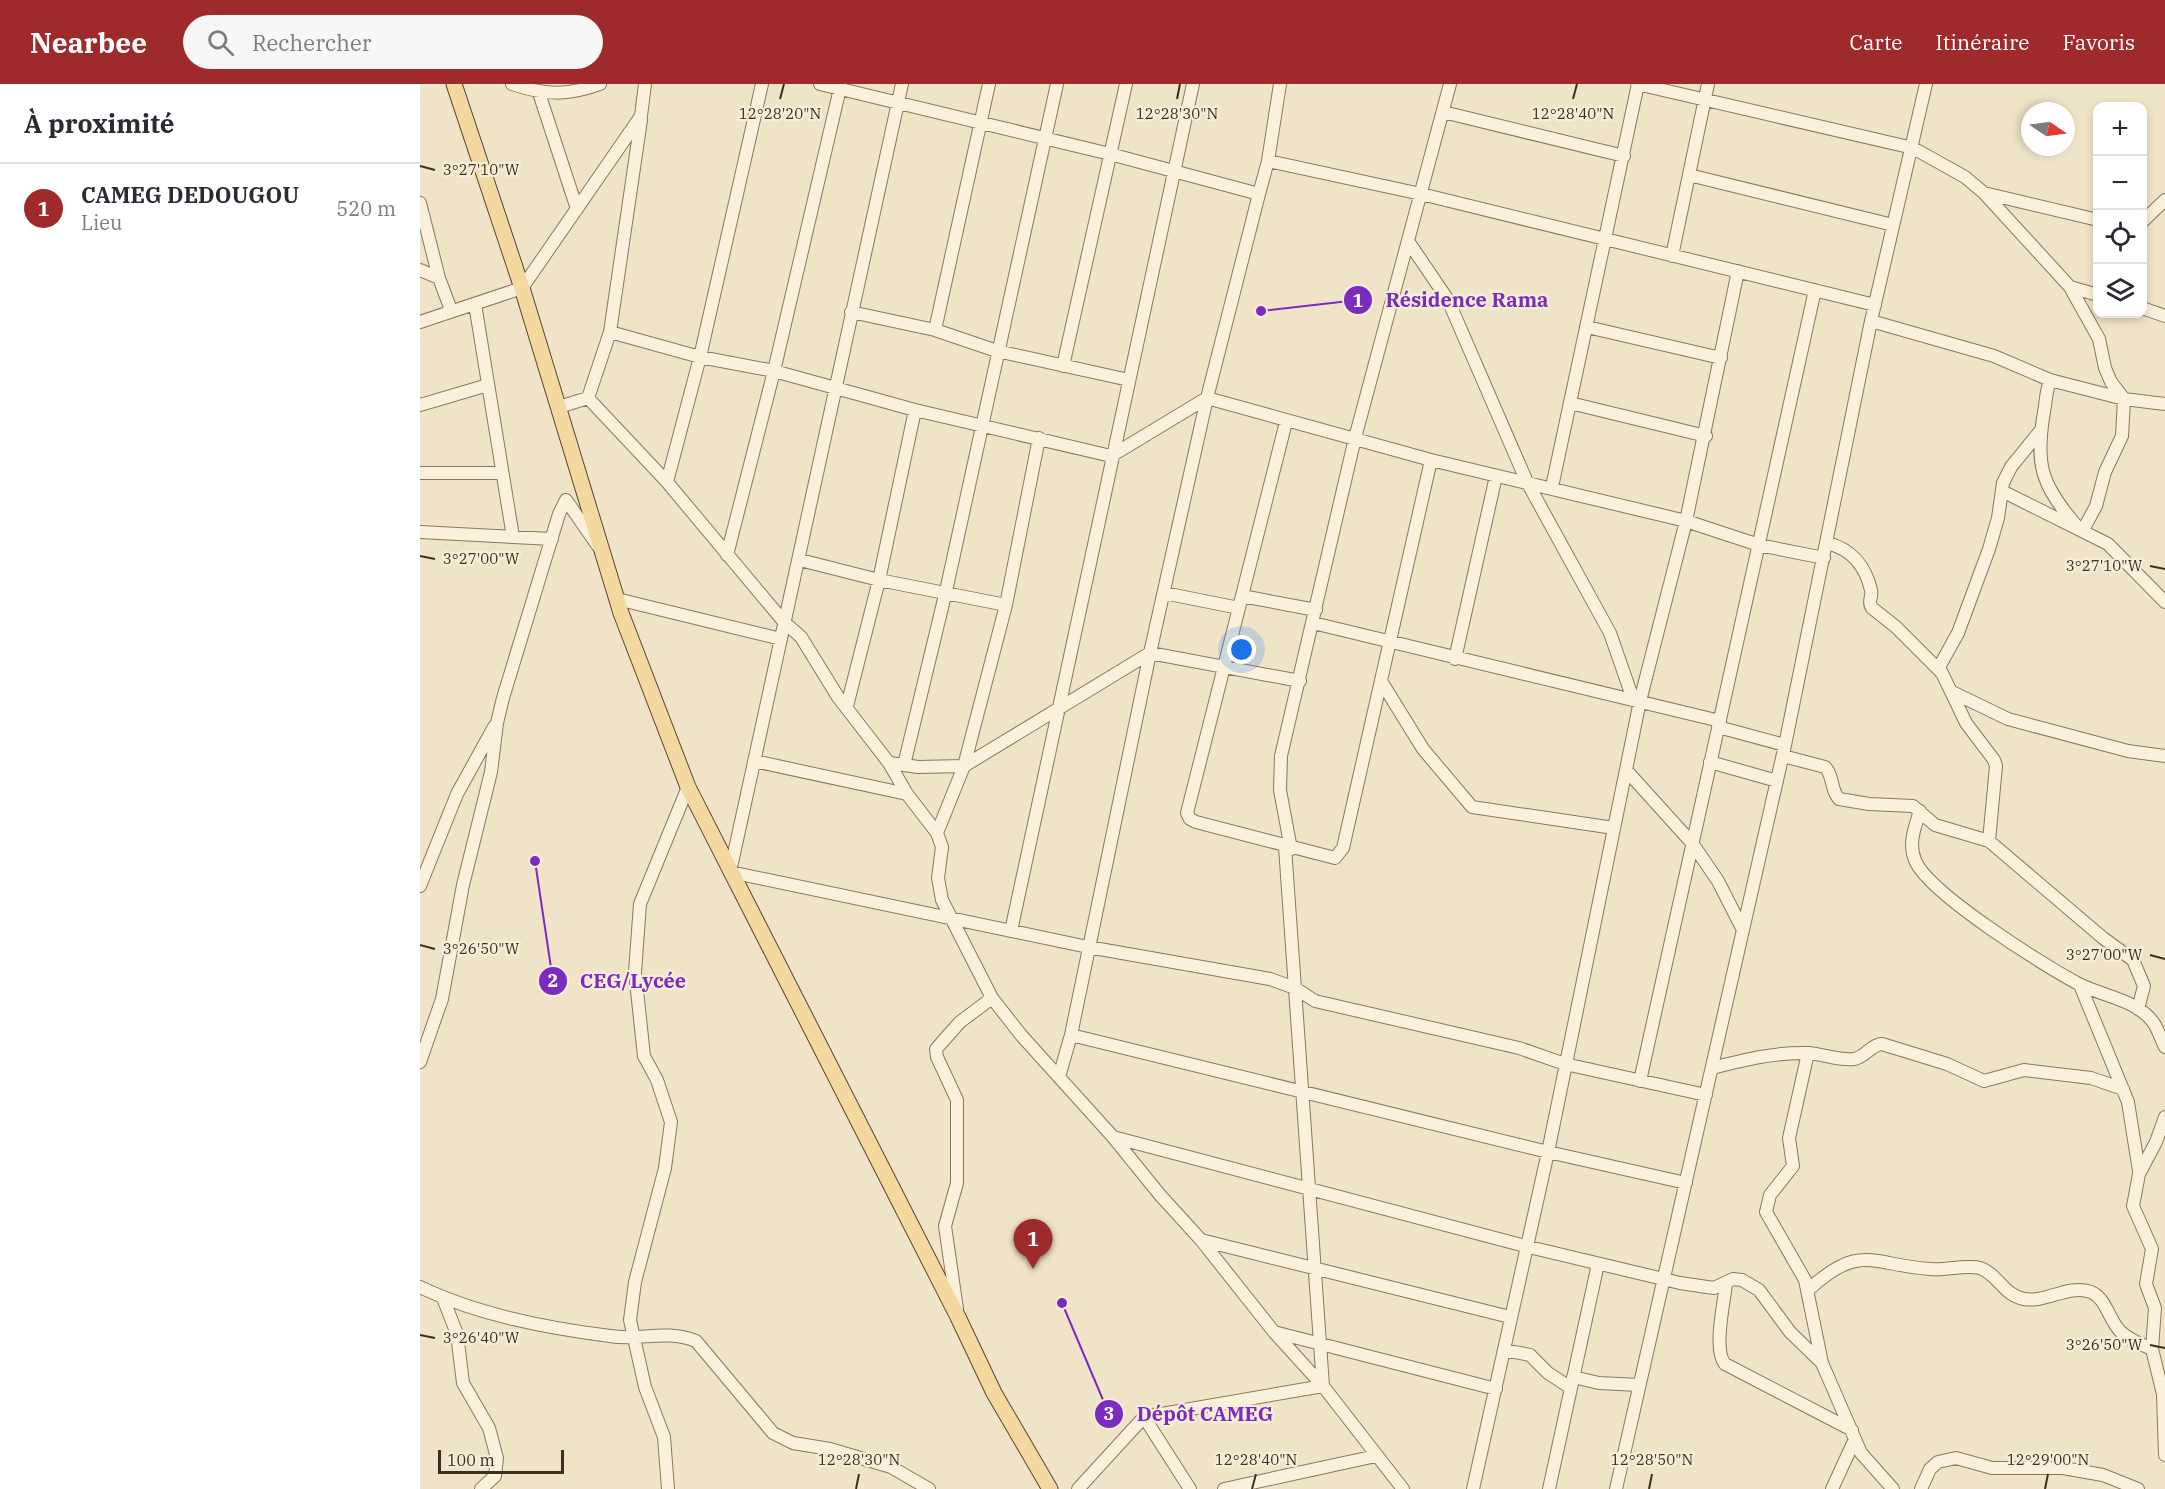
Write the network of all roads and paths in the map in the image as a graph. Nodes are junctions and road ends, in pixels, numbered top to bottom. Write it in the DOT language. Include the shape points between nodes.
graph roads {
  1 [pos="454,84"];
  2 [pos="512,84"];
  3 [pos="600,84"];
  4 [pos="645,84"];
  5 [pos="762,84"];
  6 [pos="820,84"];
  7 [pos="902,84"];
  8 [pos="989,84"];
  9 [pos="1058,84"];
  10 [pos="1126,84"];
  11 [pos="1193,84"];
  12 [pos="1280,84"];
  13 [pos="1450,84"];
  14 [pos="1638,84"];
  15 [pos="1708,84"];
  16 [pos="1926,84"];
  17 [pos="840,86"];
  18 [pos="539,93"];
  19 [pos="1704,101"];
  20 [pos="898,103"];
  21 [pos="1443,112"];
  22 [pos="641,116"];
  23 [pos="981,122"];
  24 [pos="1045,138"];
  25 [pos="1913,148"];
  26 [pos="1110,154"];
  27 [pos="1624,156"];
  28 [pos="1268,161"];
  29 [pos="1173,172"];
  30 [pos="1689,175"];
  31 [pos="1984,193"];
  32 [pos="1259,194"];
  33 [pos="1421,194"];
  34 [pos="2165,200"];
  35 [pos="420,203"];
  36 [pos="577,209"];
  37 [pos="2147,217"];
  38 [pos="2093,219"];
  39 [pos="1893,225"];
  40 [pos="1606,240"];
  41 [pos="1408,241"];
  42 [pos="1672,256"];
  43 [pos="420,270"];
  44 [pos="1738,271"];
  45 [pos="439,279"];
  46 [pos="2070,287"];
  47 [pos="522,288"];
  48 [pos="1815,290"];
  49 [pos="2093,294"];
  50 [pos="475,304"];
  51 [pos="1875,305"];
  52 [pos="451,310"];
  53 [pos="2147,310"];
  54 [pos="851,312"];
  55 [pos="2165,316"];
  56 [pos="1871,321"];
  57 [pos="420,322"];
  58 [pos="1587,327"];
  59 [pos="934,330"];
  60 [pos="610,332"];
  61 [pos="998,351"];
  62 [pos="700,357"];
  63 [pos="1721,358"];
  64 [pos="1063,366"];
  65 [pos="774,371"];
  66 [pos="1129,380"];
  67 [pos="2050,380"];
  68 [pos="488,385"];
  69 [pos="835,389"];
  70 [pos="588,398"];
  71 [pos="1207,398"];
  72 [pos="2124,399"];
  73 [pos="1570,403"];
  74 [pos="2165,404"];
  75 [pos="420,405"];
  76 [pos="559,407"];
  77 [pos="915,410"];
  78 [pos="1286,422"];
  79 [pos="982,426"];
  80 [pos="2041,430"];
  81 [pos="1706,436"];
  82 [pos="1039,438"];
  83 [pos="1355,438"];
  84 [pos="1111,456"];
  85 [pos="1431,460"];
  86 [pos="420,473"];
  87 [pos="502,473"];
  88 [pos="1496,476"];
  89 [pos="667,482"];
  90 [pos="1527,482"];
  91 [pos="1552,487"];
  92 [pos="2002,491"];
  93 [pos="1686,521"];
  94 [pos="2080,529"];
  95 [pos="420,532"];
  96 [pos="513,537"];
  97 [pos="552,539"];
  98 [pos="1828,543"];
  99 [pos="1759,545"];
  100 [pos="604,554"];
  101 [pos="727,555"];
  102 [pos="1824,558"];
  103 [pos="800,560"];
  104 [pos="879,580"];
  105 [pos="946,591"];
  106 [pos="1164,593"];
  107 [pos="1242,596"];
  108 [pos="617,599"];
  109 [pos="2165,602"];
  110 [pos="1006,604"];
  111 [pos="1239,608"];
  112 [pos="1316,610"];
  113 [pos="784,622"];
  114 [pos="1313,623"];
  115 [pos="781,639"];
  116 [pos="1390,643"];
  117 [pos="1150,652"];
  118 [pos="1455,659"];
  119 [pos="1224,667"];
  120 [pos="1938,669"];
  121 [pos="1300,681"];
  122 [pos="1381,681"];
  123 [pos="1952,692"];
  124 [pos="1637,700"];
  125 [pos="847,706"];
  126 [pos="1058,709"];
  127 [pos="497,723"];
  128 [pos="1719,724"];
  129 [pos="1784,751"];
  130 [pos="2165,756"];
  131 [pos="754,761"];
  132 [pos="1710,762"];
  133 [pos="889,763"];
  134 [pos="904,765"];
  135 [pos="964,766"];
  136 [pos="1626,770"];
  137 [pos="1777,781"];
  138 [pos="688,787"];
  139 [pos="907,794"];
  140 [pos="1920,811"];
  141 [pos="1614,828"];
  142 [pos="937,834"];
  143 [pos="1989,841"];
  144 [pos="1692,843"];
  145 [pos="1288,848"];
  146 [pos="730,872"];
  147 [pos="420,886"];
  148 [pos="950,918"];
  149 [pos="1743,930"];
  150 [pos="1011,931"];
  151 [pos="1088,947"];
  152 [pos="2080,985"];
  153 [pos="1295,988"];
  154 [pos="992,998"];
  155 [pos="2138,1010"];
  156 [pos="1071,1035"];
  157 [pos="2165,1047"];
  158 [pos="1808,1053"];
  159 [pos="420,1062"];
  160 [pos="1565,1064"];
  161 [pos="1712,1068"];
  162 [pos="1059,1077"];
  163 [pos="1640,1081"];
  164 [pos="2123,1089"];
  165 [pos="1302,1092"];
  166 [pos="1706,1095"];
  167 [pos="2165,1117"];
  168 [pos="1113,1137"];
  169 [pos="1548,1152"];
  170 [pos="2139,1174"];
  171 [pos="1686,1183"];
  172 [pos="1309,1188"];
  173 [pos="1201,1240"];
  174 [pos="1525,1246"];
  175 [pos="1598,1264"];
  176 [pos="1314,1268"];
  177 [pos="1664,1279"];
  178 [pos="1726,1284"];
  179 [pos="420,1287"];
  180 [pos="1808,1290"];
  181 [pos="443,1298"];
  182 [pos="958,1317"];
  183 [pos="1510,1317"];
  184 [pos="1274,1332"];
  185 [pos="632,1337"];
  186 [pos="1320,1343"];
  187 [pos="2152,1349"];
  188 [pos="1504,1350"];
  189 [pos="1822,1363"];
  190 [pos="1572,1382"];
  191 [pos="1639,1385"];
  192 [pos="1323,1386"];
  193 [pos="1496,1389"];
  194 [pos="1144,1417"];
  195 [pos="1853,1435"];
  196 [pos="2165,1455"];
  197 [pos="1376,1456"];
  198 [pos="481,1489"];
  199 [pos="668,1489"];
  200 [pos="929,1489"];
  201 [pos="1050,1489"];
  202 [pos="1078,1489"];
  203 [pos="1190,1489"];
  204 [pos="1224,1489"];
  205 [pos="1403,1489"];
  206 [pos="1473,1489"];
  207 [pos="1549,1489"];
  208 [pos="1616,1489"];
  209 [pos="1832,1489"];
  210 [pos="1893,1489"];
  211 [pos="1921,1489"];
  212 [pos="2138,1489"];
  1 -- 47 [label="main road"];
  2 -- 18 [label="street"];
  3 -- 18 [label="street" via="580,92"];
  4 -- 22 [label="street"];
  5 -- 62 [label="street"];
  6 -- 17 [label="street"];
  7 -- 20 [label="street"];
  8 -- 23 [label="street"];
  9 -- 24 [label="street"];
  10 -- 26 [label="street"];
  11 -- 29 [label="street"];
  12 -- 28 [label="street"];
  13 -- 21 [label="street"];
  14 -- 19 [label="street"];
  14 -- 27 [label="street"];
  15 -- 19 [label="street"];
  16 -- 25 [label="street"];
  17 -- 20 [label="street"];
  17 -- 65 [label="street"];
  18 -- 36 [label="street"];
  19 -- 25 [label="street"];
  19 -- 30 [label="street"];
  20 -- 23 [label="street"];
  20 -- 54 [label="street"];
  21 -- 27 [label="street"];
  21 -- 33 [label="street"];
  22 -- 36 [label="street"];
  22 -- 60 [label="street"];
  23 -- 24 [label="street"];
  23 -- 59 [label="street"];
  24 -- 26 [label="street"];
  24 -- 61 [label="street"];
  25 -- 31 [label="street" via="1965,177"];
  25 -- 39 [label="street"];
  26 -- 29 [label="street"];
  26 -- 64 [label="street"];
  27 -- 40 [label="street"];
  28 -- 32 [label="street"];
  28 -- 33 [label="street"];
  29 -- 32 [label="street"];
  29 -- 66 [label="street"];
  30 -- 39 [label="street"];
  30 -- 42 [label="street"];
  31 -- 38 [label="street"];
  31 -- 46 [label="street"];
  32 -- 71 [label="street"];
  33 -- 40 [label="street"];
  33 -- 41 [label="street"];
  34 -- 37 [label="street"];
  35 -- 45 [label="street"];
  36 -- 47 [label="street"];
  39 -- 51 [label="street"];
  40 -- 42 [label="street"];
  40 -- 58 [label="street"];
  41 -- 83 [label="street"];
  41 -- 90 [label="street" via="1448,300"];
  42 -- 44 [label="street"];
  43 -- 45 [label="street"];
  44 -- 48 [label="street"];
  44 -- 63 [label="street"];
  45 -- 52 [label="street"];
  46 -- 49 [label="street"];
  46 -- 72 [label="street" via="2099,339 2111,382"];
  47 -- 50 [label="street"];
  47 -- 76 [label="main road"];
  48 -- 51 [label="street"];
  48 -- 99 [label="street"];
  50 -- 52 [label="street"];
  50 -- 68 [label="street"];
  51 -- 56 [label="street"];
  52 -- 57 [label="street"];
  53 -- 55 [label="street"];
  54 -- 59 [label="street"];
  54 -- 69 [label="street"];
  56 -- 67 [label="street" via="1994,356"];
  56 -- 98 [label="street"];
  58 -- 63 [label="street"];
  58 -- 73 [label="street"];
  59 -- 61 [label="street"];
  60 -- 62 [label="street"];
  60 -- 70 [label="street"];
  61 -- 64 [label="street"];
  61 -- 79 [label="street"];
  62 -- 65 [label="street"];
  62 -- 89 [label="street"];
  63 -- 81 [label="street"];
  64 -- 66 [label="street"];
  65 -- 69 [label="street"];
  65 -- 101 [label="street"];
  66 -- 84 [label="street"];
  67 -- 72 [label="street"];
  67 -- 80 [label="street"];
  68 -- 75 [label="street"];
  68 -- 87 [label="street"];
  69 -- 77 [label="street"];
  69 -- 103 [label="street"];
  70 -- 76 [label="street"];
  70 -- 89 [label="street"];
  71 -- 78 [label="street"];
  71 -- 84 [label="street"];
  71 -- 106 [label="street"];
  72 -- 74 [label="street"];
  72 -- 94 [label="street" via="2122,436 2105,472 2096,506"];
  73 -- 81 [label="street"];
  73 -- 91 [label="street"];
  76 -- 100 [label="main road"];
  77 -- 79 [label="street"];
  77 -- 104 [label="street"];
  78 -- 83 [label="street"];
  78 -- 107 [label="street"];
  79 -- 82 [label="street"];
  79 -- 105 [label="street"];
  80 -- 92 [label="street" via="2011,467"];
  80 -- 94 [label="street" via="2042,471 2054,500"];
  81 -- 93 [label="street"];
  82 -- 84 [label="street"];
  82 -- 110 [label="street"];
  83 -- 85 [label="street"];
  83 -- 112 [label="street"];
  84 -- 126 [label="street"];
  85 -- 88 [label="street"];
  85 -- 116 [label="street"];
  86 -- 87 [label="street"];
  87 -- 96 [label="street"];
  88 -- 90 [label="street"];
  88 -- 118 [label="street"];
  89 -- 101 [label="street"];
  90 -- 91 [label="street"];
  90 -- 124 [label="street" via="1610,633"];
  91 -- 93 [label="street"];
  92 -- 94 [label="street"];
  92 -- 120 [label="street" via="1989,549 1958,633"];
  93 -- 99 [label="street"];
  93 -- 124 [label="street"];
  94 -- 109 [label="street" via="2108,544"];
  95 -- 96 [label="street"];
  96 -- 97 [label="street"];
  97 -- 100 [label="street" via="566,500"];
  97 -- 127 [label="street"];
  98 -- 102 [label="street"];
  98 -- 120 [label="street" via="1852,553 1871,589 1869,604"];
  99 -- 102 [label="street"];
  99 -- 128 [label="street"];
  100 -- 108 [label="main road"];
  101 -- 113 [label="street"];
  102 -- 129 [label="street"];
  103 -- 104 [label="street"];
  103 -- 113 [label="street"];
  104 -- 105 [label="street"];
  104 -- 125 [label="street"];
  105 -- 110 [label="street"];
  105 -- 134 [label="street"];
  106 -- 111 [label="street"];
  106 -- 117 [label="street"];
  107 -- 111 [label="street"];
  107 -- 112 [label="street"];
  108 -- 115 [label="street"];
  108 -- 138 [label="main road"];
  110 -- 135 [label="street"];
  111 -- 119 [label="street"];
  112 -- 114 [label="street"];
  113 -- 115 [label="street"];
  113 -- 125 [label="street" via="801,637"];
  114 -- 116 [label="street"];
  114 -- 121 [label="street"];
  115 -- 131 [label="street"];
  116 -- 118 [label="street"];
  116 -- 122 [label="street"];
  117 -- 119 [label="street"];
  117 -- 126 [label="street"];
  117 -- 151 [label="street"];
  118 -- 124 [label="street"];
  119 -- 121 [label="street"];
  119 -- 145 [label="street" via="1187,813 1196,822"];
  120 -- 123 [label="street"];
  121 -- 145 [label="street" via="1280,765"];
  122 -- 141 [label="street" via="1423,749 1472,807"];
  122 -- 145 [label="street" via="1341,854 1335,858"];
  123 -- 130 [label="street" via="2008,719 2128,751"];
  123 -- 143 [label="street" via="1966,723 1996,766"];
  124 -- 128 [label="street"];
  124 -- 136 [label="street"];
  125 -- 133 [label="street"];
  126 -- 135 [label="street"];
  126 -- 150 [label="street"];
  127 -- 147 [label="street" via="457,794"];
  127 -- 159 [label="street" via="491,772 463,885 442,999"];
  128 -- 129 [label="street"];
  128 -- 132 [label="street"];
  129 -- 137 [label="street"];
  129 -- 140 [label="street" via="1825,767 1839,799 1913,806"];
  131 -- 139 [label="street"];
  131 -- 146 [label="street"];
  132 -- 137 [label="street"];
  132 -- 144 [label="street"];
  133 -- 134 [label="street"];
  133 -- 139 [label="street"];
  134 -- 135 [label="street"];
  135 -- 142 [label="street"];
  136 -- 141 [label="street"];
  136 -- 144 [label="street"];
  137 -- 149 [label="street"];
  138 -- 146 [label="main road"];
  138 -- 185 [label="street" via="640,904 637,933 635,972 641,1040 671,1122 671,1142 632,1297"];
  139 -- 142 [label="street"];
  140 -- 143 [label="street" via="1935,825"];
  140 -- 152 [label="street" via="1912,843 1915,862 1923,873 2006,939"];
  141 -- 160 [label="street"];
  142 -- 148 [label="street" via="942,848 939,885"];
  143 -- 155 [label="street" via="2133,960 2144,986"];
  144 -- 149 [label="street" via="1718,881"];
  144 -- 163 [label="street"];
  145 -- 153 [label="street"];
  146 -- 148 [label="street"];
  146 -- 182 [label="main road"];
  148 -- 150 [label="street"];
  148 -- 154 [label="street"];
  149 -- 161 [label="street"];
  150 -- 151 [label="street"];
  151 -- 153 [label="street" via="1270,979"];
  151 -- 156 [label="street"];
  152 -- 155 [label="street"];
  152 -- 164 [label="street"];
  153 -- 160 [label="street" via="1315,1001 1519,1048"];
  153 -- 165 [label="street"];
  154 -- 162 [label="street"];
  154 -- 182 [label="street" via="960,1022 936,1049 957,1100 957,1183 945,1226"];
  155 -- 157 [label="street" via="2153,1022"];
  156 -- 162 [label="street"];
  156 -- 165 [label="street"];
  158 -- 161 [label="street" via="1757,1057"];
  158 -- 164 [label="street" via="1854,1059 1882,1044 1947,1064 1984,1081 2005,1073 2036,1071 2091,1078"];
  158 -- 180 [label="street" via="1789,1138 1792,1166 1770,1195 1766,1212"];
  160 -- 163 [label="street"];
  160 -- 169 [label="street"];
  161 -- 166 [label="street"];
  162 -- 168 [label="street"];
  163 -- 166 [label="street"];
  164 -- 170 [label="street" via="2132,1117"];
  165 -- 169 [label="street"];
  165 -- 172 [label="street"];
  166 -- 171 [label="street"];
  167 -- 170 [label="street"];
  168 -- 172 [label="street"];
  168 -- 173 [label="street"];
  169 -- 171 [label="street"];
  169 -- 174 [label="street"];
  170 -- 187 [label="street" via="2133,1206 2151,1249 2146,1276 2155,1308"];
  171 -- 177 [label="street"];
  172 -- 174 [label="street"];
  172 -- 176 [label="street"];
  173 -- 176 [label="street"];
  173 -- 184 [label="street"];
  174 -- 175 [label="street"];
  174 -- 183 [label="street"];
  175 -- 177 [label="street"];
  175 -- 190 [label="street"];
  176 -- 183 [label="street"];
  176 -- 186 [label="street"];
  177 -- 178 [label="street" via="1703,1288"];
  177 -- 191 [label="street"];
  178 -- 189 [label="street" via="1737,1279 1754,1285 1790,1332"];
  178 -- 195 [label="street" via="1720,1335 1721,1359 1725,1364"];
  179 -- 181 [label="street"];
  180 -- 187 [label="street" via="1836,1268 1867,1258 1928,1269 1980,1268 2022,1299 2092,1292 2119,1330"];
  180 -- 189 [label="street"];
  181 -- 185 [label="street" via="522,1320 611,1337"];
  181 -- 198 [label="street" via="457,1334 463,1383 487,1420 497,1458 495,1476"];
  182 -- 201 [label="main road" via="994,1393"];
  183 -- 188 [label="street"];
  184 -- 186 [label="street"];
  184 -- 192 [label="street"];
  185 -- 199 [label="street" via="664,1437"];
  185 -- 200 [label="street" via="679,1335 696,1341 782,1439 891,1467"];
  186 -- 192 [label="street"];
  186 -- 193 [label="street"];
  187 -- 196 [label="street" via="2163,1394"];
  188 -- 190 [label="street" via="1530,1355 1548,1373"];
  188 -- 193 [label="street"];
  189 -- 195 [label="street"];
  190 -- 191 [label="street"];
  190 -- 207 [label="street"];
  191 -- 208 [label="street"];
  192 -- 194 [label="street"];
  192 -- 197 [label="street"];
  193 -- 206 [label="street"];
  194 -- 202 [label="street"];
  194 -- 203 [label="street"];
  195 -- 209 [label="street"];
  195 -- 210 [label="street" via="1861,1453"];
  197 -- 204 [label="street"];
  197 -- 205 [label="street"];
  211 -- 212 [label="street" via="1930,1469 1938,1462 1956,1458 1992,1468 2063,1468 2103,1475"];
}
